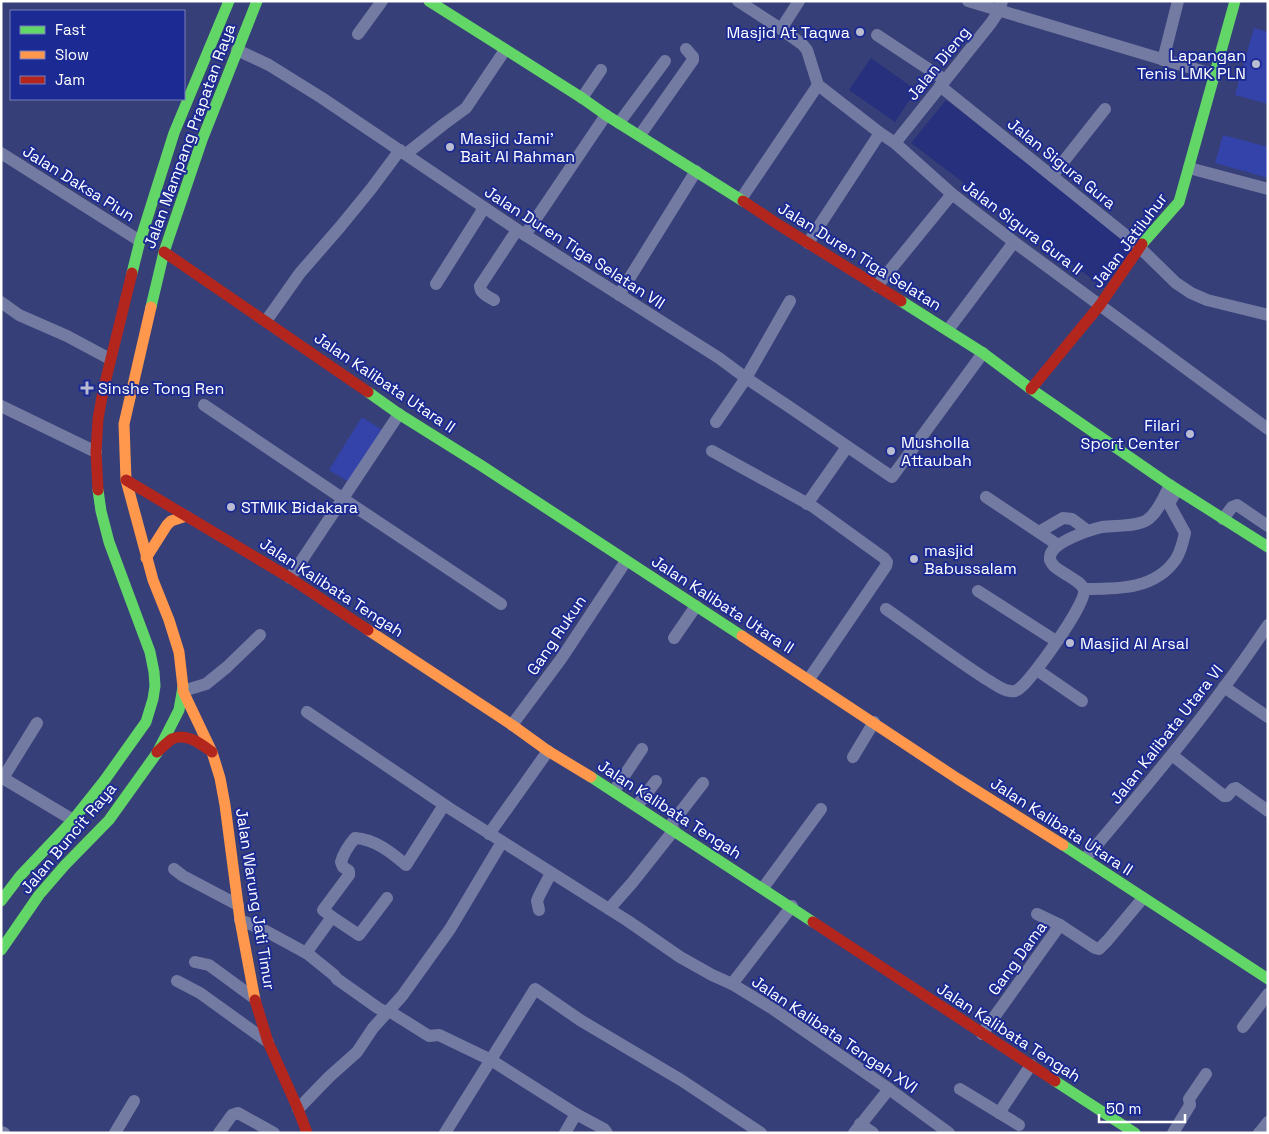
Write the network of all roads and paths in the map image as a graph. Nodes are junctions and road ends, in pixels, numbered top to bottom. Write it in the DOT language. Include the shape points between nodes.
graph roads {
  1 [pos="257,1"];
  2 [pos="382,1"];
  3 [pos="429,1"];
  4 [pos="738,1"];
  5 [pos="799,1"];
  6 [pos="968,1"];
  7 [pos="1178,1"];
  8 [pos="1235,1"];
  9 [pos="227,5"];
  10 [pos="1001,6"];
  11 [pos="248,20"];
  12 [pos="781,29"];
  13 [pos="358,34"];
  14 [pos="877,35"];
  15 [pos="686,49"];
  16 [pos="237,50"];
  17 [pos="504,50"];
  18 [pos="1163,60"];
  19 [pos="665,61"];
  20 [pos="601,70"];
  21 [pos="1215,75"];
  22 [pos="942,83"];
  23 [pos="818,85"];
  24 [pos="185,95"];
  25 [pos="582,98"];
  26 [pos="182,101"];
  27 [pos="1105,109"];
  28 [pos="606,115"];
  29 [pos="620,123"];
  30 [pos="880,133"];
  31 [pos="640,135"];
  32 [pos="895,143"];
  33 [pos="403,152"];
  34 [pos="1,154"];
  35 [pos="1189,168"];
  36 [pos="696,171"];
  37 [pos="1052,176"];
  38 [pos="1268,189"];
  39 [pos="952,194"];
  40 [pos="741,199"];
  41 [pos="484,208"];
  42 [pos="521,233"];
  43 [pos="140,241"];
  44 [pos="1014,242"];
  45 [pos="808,243"];
  46 [pos="1140,248"];
  47 [pos="164,252"];
  48 [pos="436,284"];
  49 [pos="877,286"];
  50 [pos="619,295"];
  51 [pos="494,300"];
  52 [pos="790,301"];
  53 [pos="1,302"];
  54 [pos="1100,306"];
  55 [pos="1268,315"];
  56 [pos="266,321"];
  57 [pos="948,330"];
  58 [pos="982,353"];
  59 [pos="110,359"];
  60 [pos="746,378"];
  61 [pos="1031,390"];
  62 [pos="204,405"];
  63 [pos="1,406"];
  64 [pos="399,414"];
  65 [pos="716,422"];
  66 [pos="1268,429"];
  67 [pos="847,447"];
  68 [pos="712,451"];
  69 [pos="96,452"];
  70 [pos="126,480"];
  71 [pos="1174,487"];
  72 [pos="986,497"];
  73 [pos="342,498"];
  74 [pos="1160,503"];
  75 [pos="807,504"];
  76 [pos="1173,511"];
  77 [pos="186,516"];
  78 [pos="1223,519"];
  79 [pos="1268,526"];
  80 [pos="1088,531"];
  81 [pos="1039,532"];
  82 [pos="1058,545"];
  83 [pos="1268,547"];
  84 [pos="146,558"];
  85 [pos="626,561"];
  86 [pos="290,578"];
  87 [pos="1084,589"];
  88 [pos="978,591"];
  89 [pos="501,604"];
  90 [pos="696,606"];
  91 [pos="886,609"];
  92 [pos="1268,626"];
  93 [pos="260,635"];
  94 [pos="674,638"];
  95 [pos="1056,641"];
  96 [pos="150,652"];
  97 [pos="1037,670"];
  98 [pos="809,680"];
  99 [pos="1224,687"];
  100 [pos="183,691"];
  101 [pos="1082,701"];
  102 [pos="307,712"];
  103 [pos="1268,717"];
  104 [pos="874,722"];
  105 [pos="37,723"];
  106 [pos="512,725"];
  107 [pos="642,749"];
  108 [pos="548,751"];
  109 [pos="212,752"];
  110 [pos="157,753"];
  111 [pos="1172,755"];
  112 [pos="853,757"];
  113 [pos="2,778"];
  114 [pos="656,781"];
  115 [pos="704,784"];
  116 [pos="614,791"];
  117 [pos="444,805"];
  118 [pos="636,806"];
  119 [pos="821,809"];
  120 [pos="1268,811"];
  121 [pos="73,820"];
  122 [pos="671,828"];
  123 [pos="489,834"];
  124 [pos="502,842"];
  125 [pos="1086,860"];
  126 [pos="174,870"];
  127 [pos="551,873"];
  128 [pos="763,888"];
  129 [pos="388,898"];
  130 [pos="1143,898"];
  131 [pos="1,901"];
  132 [pos="238,905"];
  133 [pos="792,906"];
  134 [pos="609,909"];
  135 [pos="539,910"];
  136 [pos="1037,914"];
  137 [pos="332,916"];
  138 [pos="240,920"];
  139 [pos="1060,925"];
  140 [pos="1,950"];
  141 [pos="306,953"];
  142 [pos="195,962"];
  143 [pos="1268,979"];
  144 [pos="177,981"];
  145 [pos="732,984"];
  146 [pos="1268,994"];
  147 [pos="254,998"];
  148 [pos="389,1011"];
  149 [pos="1243,1027"];
  150 [pos="982,1034"];
  151 [pos="268,1042"];
  152 [pos="491,1060"];
  153 [pos="1031,1066"];
  154 [pos="1206,1074"];
  155 [pos="889,1089"];
  156 [pos="960,1089"];
  157 [pos="134,1101"];
  158 [pos="298,1109"];
  159 [pos="999,1112"];
  160 [pos="576,1114"];
  161 [pos="1268,1122"];
  162 [pos="1019,1125"];
  163 [pos="857,1128"];
  164 [pos="256,1129"];
  165 [pos="1129,1131"];
  166 [pos="115,1133"];
  167 [pos="219,1133"];
  168 [pos="274,1133"];
  169 [pos="307,1133"];
  170 [pos="445,1133"];
  171 [pos="565,1133"];
  172 [pos="607,1133"];
  173 [pos="761,1133"];
  174 [pos="873,1133"];
  175 [pos="949,1133"];
  176 [pos="1173,1133"];
  177 [pos="1259,1133"];
  1 -- 11 [label="street, Jalan Mampang Prapatan Raya"];
  2 -- 13 [label="street"];
  3 -- 17 [label="street, Jalan Duren Tiga Selatan"];
  4 -- 12 [label="street"];
  5 -- 12 [label="street"];
  6 -- 10 [label="street"];
  7 -- 18 [label="street"];
  8 -- 21 [label="street, Jalan Jatiluhur"];
  9 -- 11 [label="street" via="243,6"];
  9 -- 24 [label="street, Jalan Mampang Prapatan Raya"];
  10 -- 18 [label="street"];
  10 -- 22 [label="street, Jalan Dieng"];
  11 -- 16 [label="street, Jalan Mampang Prapatan Raya"];
  12 -- 23 [label="street" via="807,50"];
  14 -- 22 [label="street, Jalan Sigura Gura"];
  15 -- 31 [label="street" via="693,60"];
  16 -- 33 [label="street, Jalan Duren Tiga Selatan VII" via="269,65"];
  16 -- 47 [label="street, Jalan Mampang Prapatan Raya"];
  17 -- 25 [label="street, Jalan Duren Tiga Selatan"];
  17 -- 33 [label="street" via="466,108"];
  18 -- 21 [label="street"];
  19 -- 29 [label="street"];
  20 -- 25 [label="street"];
  21 -- 35 [label="street, Jalan Jatiluhur"];
  22 -- 32 [label="street, Jalan Dieng"];
  22 -- 37 [label="street, Jalan Sigura Gura"];
  23 -- 30 [label="street, Jalan Sigura Gura II"];
  23 -- 40 [label="street"];
  25 -- 28 [label="street, Jalan Duren Tiga Selatan"];
  26 -- 43 [label="street, Jalan Mampang Prapatan Raya"];
  27 -- 37 [label="street"];
  28 -- 29 [label="street, Jalan Duren Tiga Selatan"];
  28 -- 42 [label="street"];
  29 -- 31 [label="street, Jalan Duren Tiga Selatan"];
  30 -- 32 [label="street, Jalan Sigura Gura II"];
  30 -- 45 [label="street"];
  31 -- 36 [label="street, Jalan Duren Tiga Selatan"];
  32 -- 39 [label="street, Jalan Sigura Gura II"];
  33 -- 41 [label="street, Jalan Duren Tiga Selatan VII"];
  33 -- 56 [label="street" via="300,273"];
  34 -- 43 [label="street, Jalan Daksa Piun"];
  35 -- 38 [label="street"];
  35 -- 46 [label="street, Jalan Jatiluhur" via="1179,202"];
  36 -- 40 [label="street, Jalan Duren Tiga Selatan"];
  36 -- 50 [label="street"];
  37 -- 46 [label="street, Jalan Sigura Gura"];
  39 -- 44 [label="street, Jalan Sigura Gura II"];
  39 -- 49 [label="street"];
  40 -- 45 [label="street, Jalan Duren Tiga Selatan"];
  41 -- 42 [label="street, Jalan Duren Tiga Selatan VII"];
  41 -- 48 [label="street"];
  42 -- 50 [label="street, Jalan Duren Tiga Selatan VII"];
  42 -- 51 [label="street" via="480,286 482,292"];
  43 -- 59 [label="street, Jalan Mampang Prapatan Raya"];
  44 -- 54 [label="street, Jalan Sigura Gura II"];
  44 -- 57 [label="street"];
  45 -- 49 [label="street, Jalan Duren Tiga Selatan"];
  46 -- 54 [label="street, Jalan Jatiluhur"];
  46 -- 55 [label="street, Jalan Sigura Gura" via="1191,293"];
  47 -- 56 [label="street, Jalan Kalibata Utara II"];
  47 -- 70 [label="street, Jalan Mampang Prapatan Raya" via="124,424"];
  49 -- 57 [label="street, Jalan Duren Tiga Selatan"];
  50 -- 60 [label="street, Jalan Duren Tiga Selatan VII"];
  52 -- 60 [label="street"];
  53 -- 59 [label="street" via="19,315"];
  54 -- 61 [label="street, Jalan Jatiluhur"];
  54 -- 66 [label="street, Jalan Sigura Gura II"];
  56 -- 64 [label="street, Jalan Kalibata Utara II"];
  57 -- 58 [label="street, Jalan Duren Tiga Selatan"];
  58 -- 61 [label="street, Jalan Duren Tiga Selatan"];
  58 -- 67 [label="street, Jalan Duren Tiga Selatan VII" via="892,477"];
  59 -- 69 [label="street, Jalan Mampang Prapatan Raya" via="101,400"];
  60 -- 65 [label="street"];
  60 -- 67 [label="street, Jalan Duren Tiga Selatan VII"];
  61 -- 71 [label="street, Jalan Duren Tiga Selatan"];
  62 -- 73 [label="street"];
  63 -- 69 [label="street"];
  64 -- 73 [label="street"];
  64 -- 85 [label="street, Jalan Kalibata Utara II"];
  67 -- 75 [label="street"];
  68 -- 75 [label="street"];
  69 -- 96 [label="street, Jalan Mampang Prapatan Raya" via="97,477 109,542"];
  70 -- 77 [label="street, Jalan Kalibata Tengah"];
  70 -- 84 [label="street, Jalan Mampang Prapatan Raya"];
  71 -- 74 [label="street"];
  71 -- 76 [label="street" via="1169,504"];
  71 -- 78 [label="street, Jalan Duren Tiga Selatan"];
  72 -- 81 [label="street"];
  73 -- 86 [label="street"];
  73 -- 89 [label="street"];
  74 -- 76 [label="street"];
  74 -- 80 [label="street" via="1146,520"];
  75 -- 98 [label="street" via="886,562"];
  76 -- 87 [label="street" via="1185,533 1181,550 1164,572 1130,587"];
  77 -- 84 [label="street" via="167,525"];
  77 -- 86 [label="street, Jalan Kalibata Tengah"];
  78 -- 79 [label="street" via="1237,505"];
  78 -- 83 [label="street, Jalan Duren Tiga Selatan"];
  80 -- 81 [label="street" via="1072,519 1063,518"];
  80 -- 82 [label="street"];
  81 -- 82 [label="street"];
  82 -- 87 [label="street" via="1051,552 1050,560"];
  84 -- 100 [label="street, Jalan Mampang Prapatan Raya" via="179,652"];
  85 -- 90 [label="street, Jalan Kalibata Utara II"];
  85 -- 106 [label="street, Gang Rukun" via="561,659"];
  86 -- 106 [label="street, Jalan Kalibata Tengah"];
  87 -- 95 [label="street" via="1075,614"];
  88 -- 95 [label="street"];
  90 -- 94 [label="street"];
  90 -- 98 [label="street, Jalan Kalibata Utara II"];
  91 -- 97 [label="street" via="978,674 1009,691 1021,688"];
  92 -- 99 [label="street, Jalan Kalibata Utara VI"];
  93 -- 100 [label="street" via="206,684"];
  95 -- 97 [label="street"];
  96 -- 121 [label="street, Jalan Buncit Raya" via="155,686 146,722"];
  97 -- 101 [label="street"];
  98 -- 104 [label="street, Jalan Kalibata Utara II"];
  99 -- 103 [label="street"];
  99 -- 111 [label="street, Jalan Kalibata Utara VI"];
  100 -- 109 [label="street, Jalan Warung Jati Timur"];
  100 -- 110 [label="street, Jalan Buncit Raya" via="178,710"];
  102 -- 117 [label="street"];
  104 -- 112 [label="street"];
  104 -- 125 [label="street, Jalan Kalibata Utara II"];
  105 -- 113 [label="street"];
  106 -- 108 [label="street, Jalan Kalibata Tengah"];
  107 -- 116 [label="street"];
  108 -- 116 [label="street, Jalan Kalibata Tengah"];
  108 -- 123 [label="street"];
  109 -- 110 [label="street" via="189,738 181,737 174,738"];
  109 -- 132 [label="street, Jalan Warung Jati Timur" via="238,863"];
  110 -- 140 [label="street, Jalan Buncit Raya" via="109,820 39,896"];
  111 -- 120 [label="street" via="1224,796 1236,788"];
  111 -- 125 [label="street, Jalan Kalibata Utara VI"];
  113 -- 121 [label="street"];
  114 -- 118 [label="street"];
  115 -- 122 [label="street"];
  116 -- 118 [label="street, Jalan Kalibata Tengah"];
  117 -- 123 [label="street"];
  117 -- 137 [label="street" via="406,865 366,838 355,838 341,862 349,875 323,910"];
  118 -- 122 [label="street, Jalan Kalibata Tengah"];
  119 -- 128 [label="street"];
  121 -- 131 [label="street, Jalan Buncit Raya"];
  122 -- 128 [label="street, Jalan Kalibata Tengah"];
  122 -- 134 [label="street"];
  123 -- 124 [label="street"];
  124 -- 127 [label="street"];
  124 -- 148 [label="street" via="450,929"];
  125 -- 130 [label="street, Jalan Kalibata Utara II"];
  126 -- 132 [label="street"];
  127 -- 134 [label="street"];
  127 -- 135 [label="street" via="537,901"];
  128 -- 133 [label="street, Jalan Kalibata Tengah"];
  129 -- 137 [label="street" via="360,935"];
  130 -- 139 [label="street" via="1098,949"];
  130 -- 143 [label="street, Jalan Kalibata Utara II"];
  132 -- 138 [label="street, Jalan Warung Jati Timur"];
  133 -- 145 [label="street, Jalan Kalibata Tengah XVI"];
  133 -- 150 [label="street, Jalan Kalibata Tengah"];
  134 -- 145 [label="street" via="680,957"];
  136 -- 139 [label="street"];
  137 -- 141 [label="street"];
  138 -- 141 [label="street"];
  138 -- 147 [label="street, Jalan Warung Jati Timur"];
  139 -- 150 [label="street, Gang Dama"];
  141 -- 148 [label="street" via="378,1008"];
  142 -- 147 [label="street" via="208,965"];
  144 -- 151 [label="street" via="200,993"];
  145 -- 155 [label="street, Jalan Kalibata Tengah XVI"];
  146 -- 149 [label="street"];
  147 -- 151 [label="street, Jalan Warung Jati Timur"];
  148 -- 152 [label="street" via="429,1036 439,1035"];
  148 -- 158 [label="street" via="357,1052"];
  150 -- 153 [label="street, Jalan Kalibata Tengah"];
  151 -- 158 [label="street, Jalan Warung Jati Timur"];
  152 -- 160 [label="street"];
  152 -- 170 [label="street"];
  152 -- 173 [label="street" via="535,990"];
  153 -- 159 [label="street"];
  153 -- 165 [label="street, Jalan Kalibata Tengah"];
  154 -- 176 [label="street" via="1189,1099 1190,1105"];
  155 -- 163 [label="street"];
  155 -- 175 [label="street, Jalan Kalibata Tengah XVI"];
  156 -- 159 [label="street"];
  157 -- 166 [label="street"];
  158 -- 169 [label="street, Jalan Warung Jati Timur"];
  159 -- 162 [label="street"];
  160 -- 171 [label="street"];
  160 -- 172 [label="street"];
  161 -- 177 [label="street"];
  163 -- 174 [label="street"];
  164 -- 167 [label="street" via="238,1113 232,1115"];
  164 -- 168 [label="street"];
}
